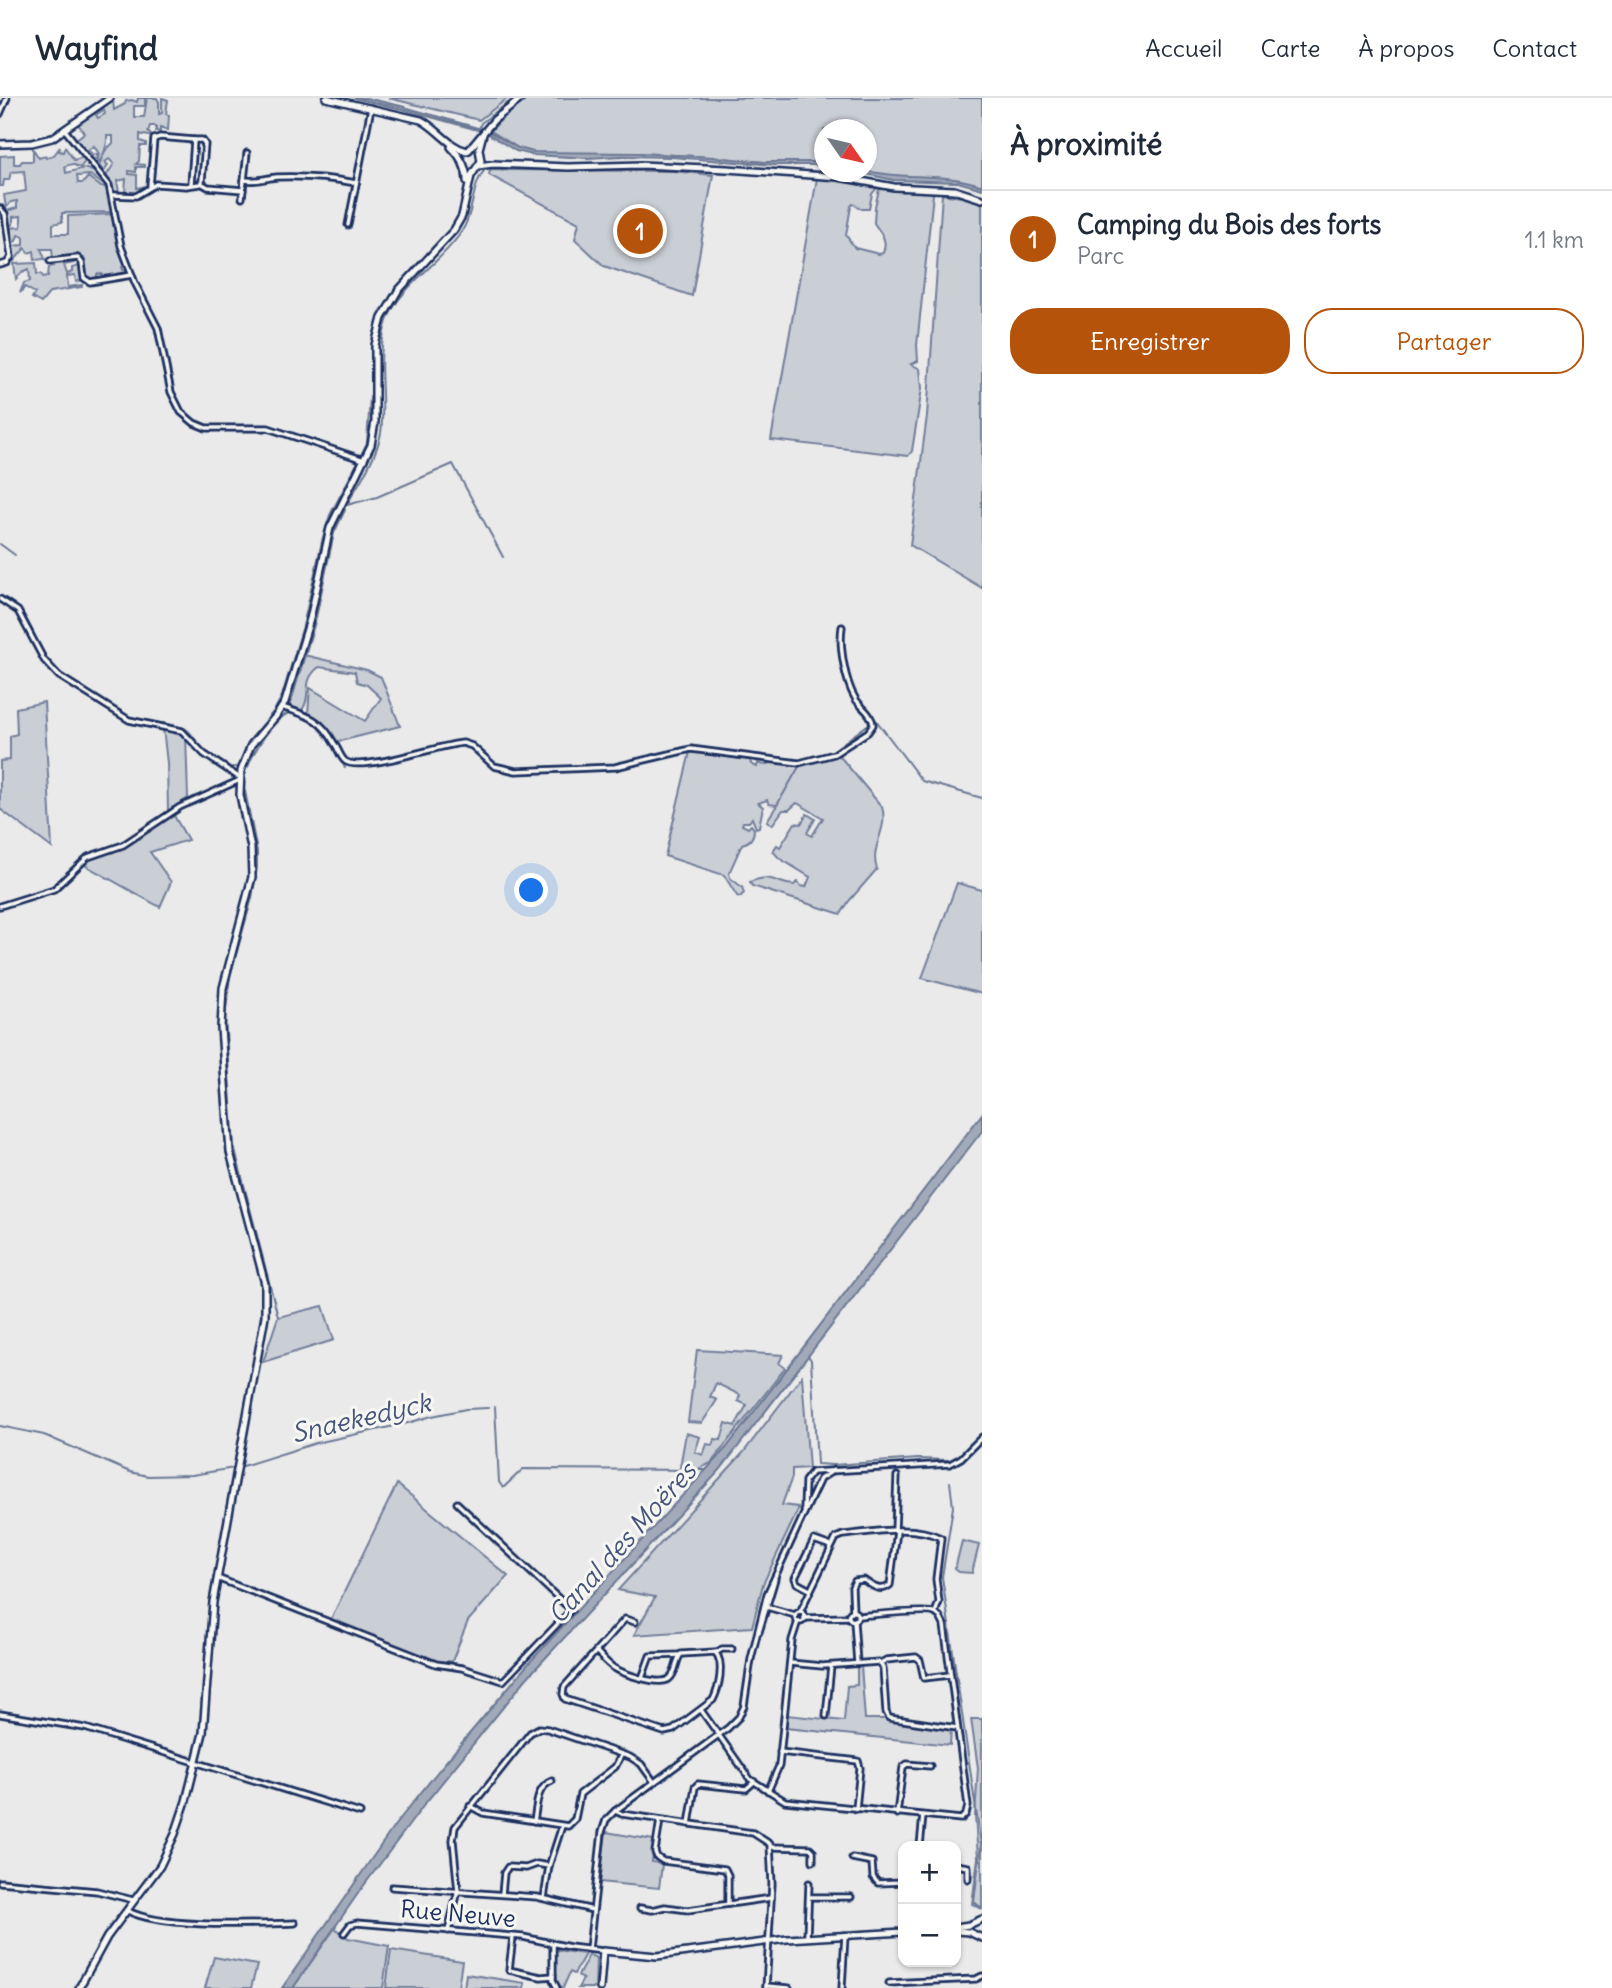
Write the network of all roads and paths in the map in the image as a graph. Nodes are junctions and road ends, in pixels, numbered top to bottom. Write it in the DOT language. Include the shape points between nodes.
graph roads {
  1 [pos="7,98"];
  2 [pos="110,98"];
  3 [pos="326,98"];
  4 [pos="523,98"];
  5 [pos="371,108"];
  6 [pos="0,114"];
  7 [pos="409,117"];
  8 [pos="65,130"];
  9 [pos="483,134"];
  10 [pos="194,140"];
  11 [pos="0,144"];
  12 [pos="468,150"];
  13 [pos="247,153"];
  14 [pos="480,155"];
  15 [pos="462,159"];
  16 [pos="508,164"];
  17 [pos="465,167"];
  18 [pos="477,167"];
  19 [pos="244,180"];
  20 [pos="201,183"];
  21 [pos="356,183"];
  22 [pos="191,184"];
  23 [pos="150,186"];
  24 [pos="243,190"];
  25 [pos="113,195"];
  26 [pos="466,195"];
  27 [pos="242,198"];
  28 [pos="982,199"];
  29 [pos="0,208"];
  30 [pos="348,225"];
  31 [pos="50,261"];
  32 [pos="0,265"];
  33 [pos="132,275"];
  34 [pos="364,460"];
  35 [pos="0,599"];
  36 [pos="842,627"];
  37 [pos="282,707"];
  38 [pos="240,779"];
  39 [pos="0,906"];
  40 [pos="982,1437"];
  41 [pos="834,1470"];
  42 [pos="807,1476"];
  43 [pos="897,1476"];
  44 [pos="818,1485"];
  45 [pos="457,1503"];
  46 [pos="804,1514"];
  47 [pos="896,1531"];
  48 [pos="831,1546"];
  49 [pos="217,1578"];
  50 [pos="810,1590"];
  51 [pos="765,1607"];
  52 [pos="800,1612"];
  53 [pos="853,1612"];
  54 [pos="935,1612"];
  55 [pos="795,1615"];
  56 [pos="858,1616"];
  57 [pos="849,1617"];
  58 [pos="804,1618"];
  59 [pos="854,1621"];
  60 [pos="635,1622"];
  61 [pos="798,1622"];
  62 [pos="732,1649"];
  63 [pos="597,1652"];
  64 [pos="716,1653"];
  65 [pos="680,1655"];
  66 [pos="790,1663"];
  67 [pos="857,1663"];
  68 [pos="881,1664"];
  69 [pos="831,1665"];
  70 [pos="950,1675"];
  71 [pos="642,1678"];
  72 [pos="701,1710"];
  73 [pos="0,1714"];
  74 [pos="826,1716"];
  75 [pos="957,1728"];
  76 [pos="719,1735"];
  77 [pos="780,1752"];
  78 [pos="622,1754"];
  79 [pos="196,1763"];
  80 [pos="930,1766"];
  81 [pos="552,1781"];
  82 [pos="654,1782"];
  83 [pos="754,1782"];
  84 [pos="768,1791"];
  85 [pos="470,1806"];
  86 [pos="856,1809"];
  87 [pos="615,1811"];
  88 [pos="360,1813"];
  89 [pos="897,1814"];
  90 [pos="923,1816"];
  91 [pos="660,1820"];
  92 [pos="534,1821"];
  93 [pos="689,1824"];
  94 [pos="562,1826"];
  95 [pos="920,1841"];
  96 [pos="772,1847"];
  97 [pos="852,1858"];
  98 [pos="813,1861"];
  99 [pos="550,1866"];
  100 [pos="961,1866"];
  101 [pos="968,1879"];
  102 [pos="0,1882"];
  103 [pos="898,1882"];
  104 [pos="809,1883"];
  105 [pos="392,1887"];
  106 [pos="458,1891"];
  107 [pos="502,1894"];
  108 [pos="808,1896"];
  109 [pos="851,1897"];
  110 [pos="771,1898"];
  111 [pos="544,1899"];
  112 [pos="135,1901"];
  113 [pos="728,1904"];
  114 [pos="639,1908"];
  115 [pos="127,1910"];
  116 [pos="593,1910"];
  117 [pos="982,1919"];
  118 [pos="975,1922"];
  119 [pos="295,1923"];
  120 [pos="961,1927"];
  121 [pos="448,1931"];
  122 [pos="961,1931"];
  123 [pos="898,1932"];
  124 [pos="344,1933"];
  125 [pos="845,1935"];
  126 [pos="513,1937"];
  127 [pos="807,1938"];
  128 [pos="979,1938"];
  129 [pos="769,1941"];
  130 [pos="554,1944"];
  131 [pos="589,1949"];
  132 [pos="603,1951"];
  133 [pos="553,1976"];
  134 [pos="982,1976"];
  135 [pos="889,1983"];
  136 [pos="766,1987"];
  137 [pos="79,1988"];
  138 [pos="557,1988"];
  139 [pos="600,1988"];
  140 [pos="789,1988"];
  141 [pos="842,1988"];
  1 -- 6 [label="street"];
  2 -- 8 [label="main road"];
  3 -- 5 [label="main road"];
  4 -- 9 [label="main road"];
  5 -- 7 [label="main road"];
  5 -- 21 [label="street"];
  7 -- 12 [label="main road" via="428,123 457,147"];
  7 -- 15 [label="main road" via="434,132"];
  8 -- 11 [label="main road" via="39,142"];
  8 -- 25 [label="street" via="107,180"];
  9 -- 12 [label="main road"];
  9 -- 14 [label="main road"];
  10 -- 20 [label="street" via="204,143"];
  10 -- 22 [label="street"];
  10 -- 23 [label="street" via="154,139"];
  12 -- 14 [label="main road"];
  12 -- 15 [label="main road"];
  13 -- 19 [label="street"];
  14 -- 16 [label="main road"];
  14 -- 18 [label="main road"];
  15 -- 17 [label="main road"];
  16 -- 18 [label="main road"];
  16 -- 28 [label="main road" via="641,164 819,175 903,188 954,190"];
  17 -- 18 [label="main road"];
  17 -- 26 [label="main road"];
  18 -- 26 [label="main road"];
  19 -- 21 [label="street" via="332,178"];
  19 -- 24 [label="street"];
  20 -- 22 [label="street"];
  20 -- 24 [label="street"];
  21 -- 30 [label="street"];
  22 -- 23 [label="street"];
  23 -- 25 [label="street" via="135,196"];
  24 -- 27 [label="street"];
  25 -- 33 [label="street" via="120,243"];
  26 -- 34 [label="main road" via="454,230 395,294 382,318 375,345 374,429"];
  29 -- 32 [label="street" via="5,214 11,256"];
  31 -- 33 [label="street" via="78,258 84,278 90,282"];
  33 -- 34 [label="street" via="159,331 174,401 188,419 209,428 272,429"];
  34 -- 37 [label="main road" via="328,534 310,619"];
  35 -- 38 [label="street" via="19,612 42,658 61,678 129,720 182,731 204,754"];
  36 -- 37 [label="street" via="852,692 873,725 836,754 803,762 691,750 615,768 512,771 494,766 472,746 460,743 350,764 314,719"];
  37 -- 38 [label="main road" via="250,747"];
  38 -- 39 [label="street" via="177,809 123,845 88,857 54,889"];
  38 -- 49 [label="main road" via="252,877 224,983 221,1023 230,1152 267,1305"];
  40 -- 41 [label="street" via="950,1464"];
  41 -- 42 [label="street"];
  41 -- 44 [label="street"];
  42 -- 44 [label="street"];
  42 -- 46 [label="street"];
  43 -- 47 [label="street"];
  44 -- 46 [label="street"];
  45 -- 49 [label="street" via="571,1610 503,1681 436,1664"];
  46 -- 51 [label="street"];
  47 -- 48 [label="street" via="842,1535"];
  47 -- 53 [label="street" via="890,1585 874,1588 863,1580 855,1581"];
  47 -- 54 [label="street" via="940,1538"];
  48 -- 50 [label="street"];
  48 -- 50 [label="street" via="814,1540 795,1579"];
  49 -- 79 [label="main road" via="205,1724"];
  50 -- 52 [label="street"];
  51 -- 55 [label="street"];
  51 -- 76 [label="street" via="742,1711"];
  52 -- 55 [label="street"];
  52 -- 58 [label="street"];
  53 -- 56 [label="street"];
  53 -- 57 [label="street"];
  54 -- 56 [label="street"];
  54 -- 70 [label="street" via="944,1624"];
  55 -- 61 [label="street"];
  56 -- 59 [label="street"];
  57 -- 58 [label="street"];
  57 -- 59 [label="street"];
  58 -- 61 [label="street"];
  59 -- 67 [label="street"];
  60 -- 63 [label="street" via="624,1620"];
  61 -- 66 [label="street"];
  62 -- 64 [label="street"];
  63 -- 71 [label="street" via="612,1667"];
  63 -- 72 [label="street" via="564,1688 568,1701 663,1732"];
  64 -- 65 [label="street"];
  64 -- 72 [label="street" via="720,1668 716,1696"];
  65 -- 71 [label="street" via="650,1656"];
  65 -- 71 [label="street" via="667,1680"];
  66 -- 69 [label="street"];
  66 -- 77 [label="street"];
  67 -- 68 [label="street"];
  67 -- 69 [label="street"];
  68 -- 70 [label="street" via="916,1657 924,1678"];
  68 -- 75 [label="street" via="889,1718"];
  69 -- 74 [label="street"];
  70 -- 75 [label="street"];
  72 -- 76 [label="street"];
  73 -- 79 [label="street" via="80,1726"];
  75 -- 90 [label="street" via="967,1814 958,1819"];
  76 -- 82 [label="street"];
  76 -- 83 [label="street"];
  77 -- 84 [label="street" via="778,1772"];
  77 -- 86 [label="street" via="858,1761"];
  78 -- 82 [label="street" via="637,1760"];
  78 -- 85 [label="street" via="546,1729 535,1730"];
  78 -- 94 [label="street" via="615,1767 580,1794 573,1823"];
  79 -- 88 [label="street"];
  79 -- 112 [label="main road" via="171,1844"];
  80 -- 89 [label="street" via="903,1767"];
  81 -- 92 [label="street" via="540,1791"];
  82 -- 87 [label="street"];
  83 -- 84 [label="street"];
  83 -- 93 [label="street" via="746,1789 698,1784"];
  84 -- 86 [label="street" via="790,1802"];
  85 -- 92 [label="street" via="481,1813"];
  85 -- 106 [label="street" via="453,1835"];
  86 -- 89 [label="street"];
  87 -- 91 [label="street"];
  87 -- 116 [label="street" via="602,1830"];
  89 -- 90 [label="street"];
  90 -- 95 [label="street"];
  91 -- 93 [label="street"];
  91 -- 113 [label="street" via="657,1857 725,1869"];
  92 -- 94 [label="street"];
  93 -- 96 [label="street" via="753,1833"];
  94 -- 99 [label="street"];
  96 -- 98 [label="street" via="809,1847"];
  96 -- 110 [label="street"];
  97 -- 103 [label="street" via="872,1861 873,1878 878,1883"];
  99 -- 107 [label="street" via="506,1868"];
  99 -- 111 [label="street"];
  100 -- 101 [label="street" via="968,1867"];
  102 -- 112 [label="street" via="103,1892"];
  104 -- 108 [label="street"];
  105 -- 106 [label="street"];
  106 -- 107 [label="street"];
  106 -- 121 [label="street"];
  107 -- 111 [label="street"];
  108 -- 109 [label="street"];
  108 -- 127 [label="street"];
  110 -- 113 [label="street"];
  110 -- 129 [label="street"];
  111 -- 116 [label="street"];
  112 -- 115 [label="main road"];
  113 -- 114 [label="street" via="688,1910"];
  115 -- 119 [label="street" via="182,1922"];
  115 -- 137 [label="main road"];
  116 -- 131 [label="street"];
  117 -- 118 [label="main road"];
  118 -- 120 [label="main road"];
  118 -- 128 [label="main road" via="973,1929"];
  121 -- 124 [label="street, Rue Neuve" via="354,1923"];
  121 -- 126 [label="street, Rue Neuve"];
  122 -- 128 [label="main road"];
  123 -- 125 [label="main road"];
  125 -- 127 [label="main road"];
  125 -- 141 [label="street"];
  126 -- 130 [label="street, Rue Neuve"];
  126 -- 133 [label="street" via="509,1970"];
  127 -- 129 [label="main road"];
  129 -- 132 [label="main road" via="662,1956"];
  129 -- 136 [label="street"];
  130 -- 131 [label="street, Rue Neuve"];
  130 -- 133 [label="street"];
  131 -- 132 [label="street, Rue Neuve"];
  132 -- 139 [label="main road"];
  133 -- 138 [label="street"];
  134 -- 135 [label="street"];
  136 -- 140 [label="street"];
}
